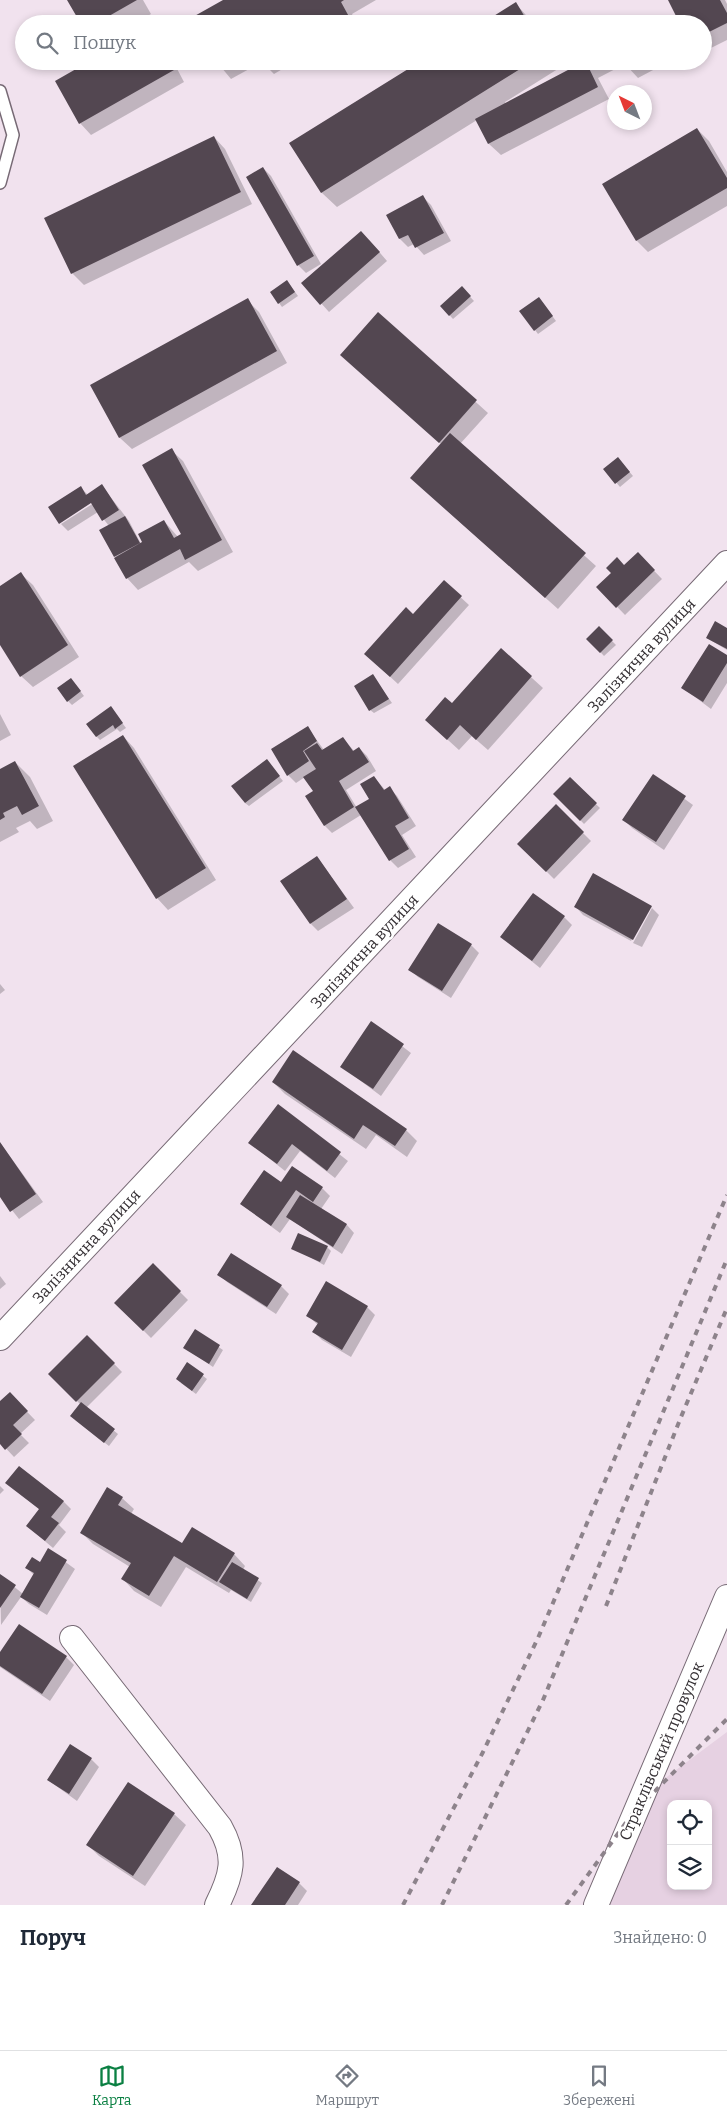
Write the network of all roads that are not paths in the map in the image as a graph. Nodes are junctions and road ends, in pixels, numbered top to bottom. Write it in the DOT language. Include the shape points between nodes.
graph roads {
  1 [pos="0,91"];
  2 [pos="0,183"];
  3 [pos="727,563"];
  4 [pos="0,1338"];
  5 [pos="727,1597"];
  6 [pos="72,1638"];
  7 [pos="217,1905"];
  8 [pos="596,1905"];
  1 -- 2 [label="lane" via="13,135"];
  3 -- 4 [label="street, Залізнична вулиця"];
  5 -- 8 [label="street, Страклівський провулок"];
  6 -- 7 [label="street" via="220,1827 228,1842 232,1865"];
}
